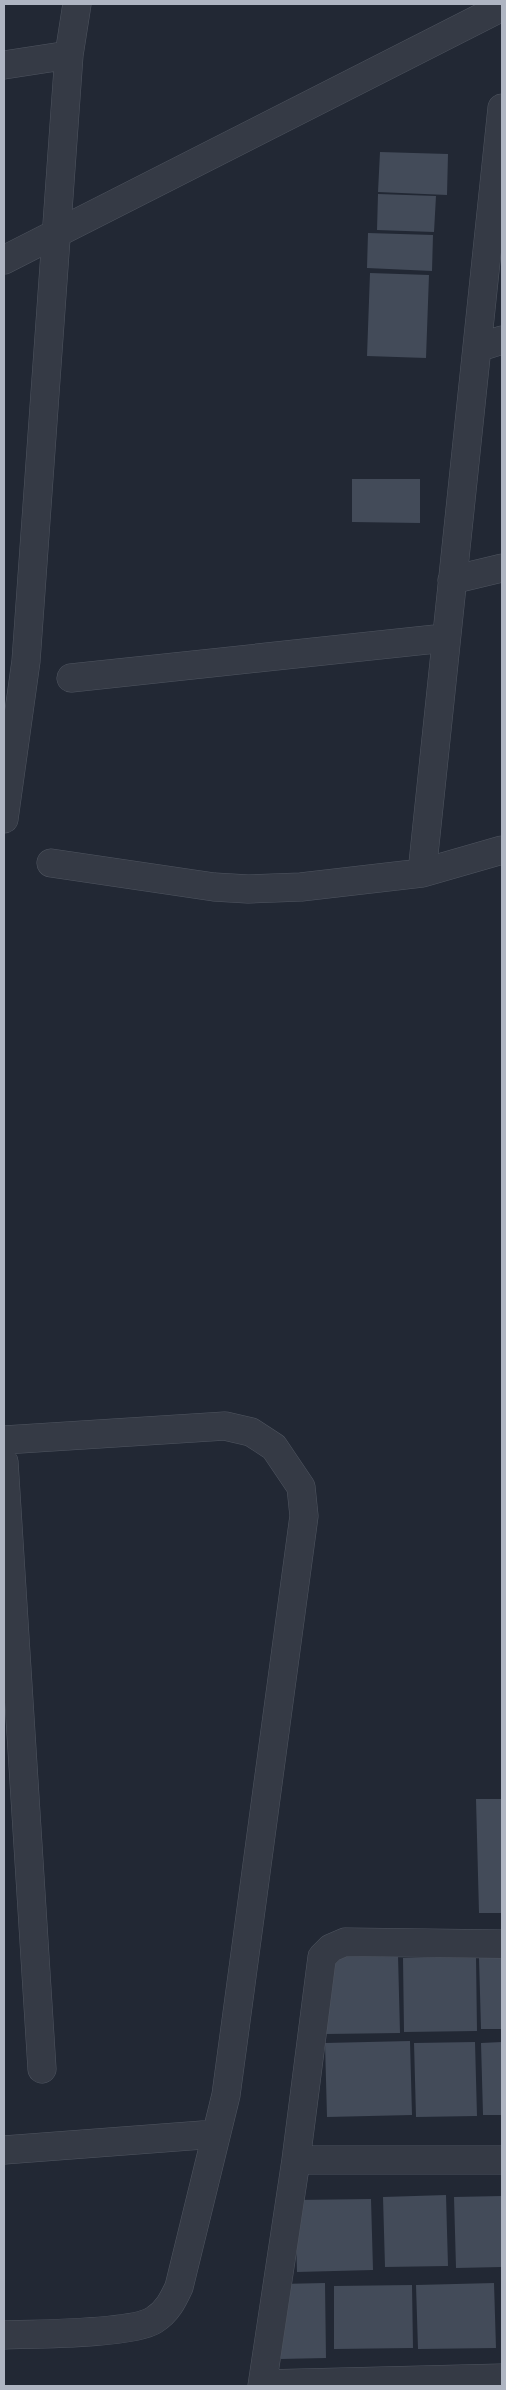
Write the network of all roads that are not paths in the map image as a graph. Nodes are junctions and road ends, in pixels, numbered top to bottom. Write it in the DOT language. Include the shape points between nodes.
graph roads {
  1 [pos="77,4"];
  2 [pos="502,8"];
  3 [pos="69,55"];
  4 [pos="4,65"];
  5 [pos="502,108"];
  6 [pos="498,198"];
  7 [pos="56,234"];
  8 [pos="4,260"];
  9 [pos="490,344"];
  10 [pos="502,568"];
  11 [pos="452,580"];
  12 [pos="445,638"];
  13 [pos="71,678"];
  14 [pos="4,819"];
  15 [pos="502,850"];
  16 [pos="52,863"];
  17 [pos="422,873"];
  18 [pos="4,1440"];
  19 [pos="4,1462"];
  20 [pos="502,1944"];
  21 [pos="42,2069"];
  22 [pos="216,2134"];
  23 [pos="4,2150"];
  24 [pos="296,2160"];
  25 [pos="502,2160"];
  26 [pos="4,2335"];
  27 [pos="502,2378"];
  28 [pos="262,2385"];
  1 -- 3 [label="street"];
  2 -- 7 [label="street"];
  3 -- 4 [label="street"];
  3 -- 7 [label="street"];
  5 -- 6 [label="street"];
  6 -- 9 [label="street"];
  7 -- 8 [label="street"];
  7 -- 14 [label="street" via="26,661"];
  9 -- 11 [label="street"];
  10 -- 11 [label="street"];
  11 -- 12 [label="street"];
  12 -- 13 [label="street"];
  12 -- 17 [label="street"];
  15 -- 17 [label="street"];
  16 -- 17 [label="street" via="248,889 301,887"];
  18 -- 22 [label="street" via="225,1426 251,1432 274,1447 301,1487 303,1526 226,2095"];
  19 -- 21 [label="street"];
  20 -- 24 [label="street" via="345,1942 326,1952 321,1965"];
  22 -- 23 [label="street"];
  22 -- 26 [label="street" via="179,2287 168,2309 153,2321 130,2327"];
  24 -- 25 [label="street"];
  24 -- 28 [label="street"];
  27 -- 28 [label="street"];
}
